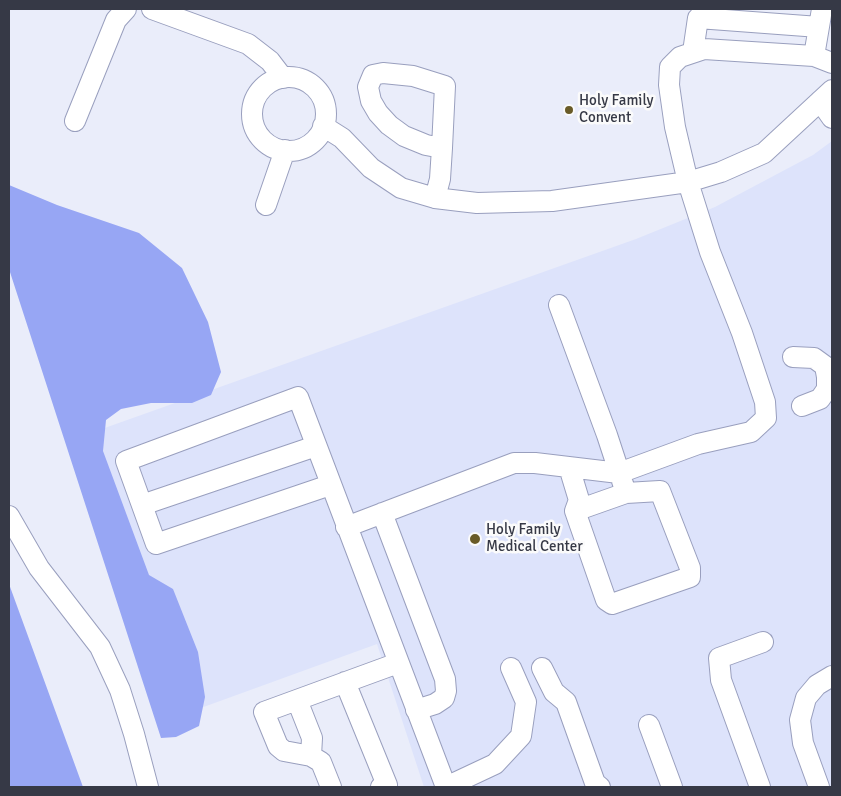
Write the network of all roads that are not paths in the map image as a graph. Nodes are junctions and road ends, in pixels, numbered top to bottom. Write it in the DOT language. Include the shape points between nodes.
graph roads {
  1 [pos="126,9"];
  2 [pos="152,9"];
  3 [pos="821,18"];
  4 [pos="693,52"];
  5 [pos="823,60"];
  6 [pos="283,78"];
  7 [pos="826,96"];
  8 [pos="832,118"];
  9 [pos="75,121"];
  10 [pos="323,126"];
  11 [pos="442,148"];
  12 [pos="285,150"];
  13 [pos="688,182"];
  14 [pos="435,198"];
  15 [pos="266,206"];
  16 [pos="559,305"];
  17 [pos="793,357"];
  18 [pos="802,406"];
  19 [pos="316,446"];
  20 [pos="569,467"];
  21 [pos="619,473"];
  22 [pos="330,485"];
  23 [pos="626,493"];
  24 [pos="142,505"];
  25 [pos="575,511"];
  26 [pos="382,514"];
  27 [pos="9,516"];
  28 [pos="346,527"];
  29 [pos="763,642"];
  30 [pos="398,663"];
  31 [pos="511,668"];
  32 [pos="542,668"];
  33 [pos="832,676"];
  34 [pos="345,682"];
  35 [pos="297,700"];
  36 [pos="416,710"];
  37 [pos="649,725"];
  38 [pos="311,756"];
  39 [pos="148,787"];
  40 [pos="331,787"];
  41 [pos="381,787"];
  42 [pos="446,787"];
  43 [pos="600,787"];
  44 [pos="672,787"];
  45 [pos="760,787"];
  46 [pos="818,787"];
  1 -- 9 [label="street" via="116,20"];
  2 -- 6 [label="street" via="248,44 270,61"];
  3 -- 4 [label="street" via="698,18"];
  3 -- 5 [label="street"];
  4 -- 5 [label="street" via="704,49"];
  4 -- 13 [label="street" via="680,57 670,67 669,85"];
  6 -- 10 [label="street" via="302,79 317,90 325,107"];
  6 -- 12 [label="street" via="273,80 259,92 254,101 252,120 260,137"];
  7 -- 8 [label="street"];
  7 -- 13 [label="street" via="764,153"];
  10 -- 12 [label="street" via="319,135 304,147"];
  10 -- 14 [label="street" via="342,138 371,168 401,188"];
  11 -- 11 [label="street" via="445,86 412,76 383,72 373,75 368,87 378,113 404,136"];
  11 -- 14 [label="street"];
  12 -- 15 [label="street"];
  13 -- 14 [label="street" via="552,201 477,203"];
  13 -- 21 [label="street" via="765,402 766,418 751,432 698,444"];
  16 -- 21 [label="street"];
  17 -- 18 [label="street" via="814,358 824,366 827,377 827,389 820,399"];
  19 -- 22 [label="street"];
  19 -- 24 [label="street"];
  19 -- 24 [label="street" via="298,397 126,461"];
  20 -- 21 [label="street"];
  20 -- 25 [label="street" via="579,500"];
  20 -- 26 [label="street" via="514,463"];
  21 -- 23 [label="street"];
  22 -- 24 [label="street" via="156,544"];
  22 -- 28 [label="street"];
  23 -- 25 [label="street"];
  23 -- 25 [label="street" via="660,491 690,568 690,577 612,604 606,600"];
  26 -- 28 [label="street"];
  26 -- 36 [label="street" via="445,680 444,698"];
  27 -- 39 [label="street" via="39,568 100,647 120,690"];
  28 -- 30 [label="street"];
  29 -- 45 [label="street" via="719,658 721,680"];
  30 -- 34 [label="street"];
  30 -- 36 [label="street"];
  31 -- 42 [label="street" via="526,702 521,736 495,764"];
  32 -- 43 [label="street" via="554,692 566,702 595,783"];
  33 -- 46 [label="street" via="816,684 806,698 800,720 803,743"];
  34 -- 35 [label="street"];
  34 -- 41 [label="street" via="387,785"];
  35 -- 38 [label="street" via="312,738"];
  35 -- 38 [label="street" via="264,712 278,746 297,755"];
  36 -- 42 [label="street"];
  37 -- 44 [label="street"];
  38 -- 40 [label="street" via="321,762"];
}
